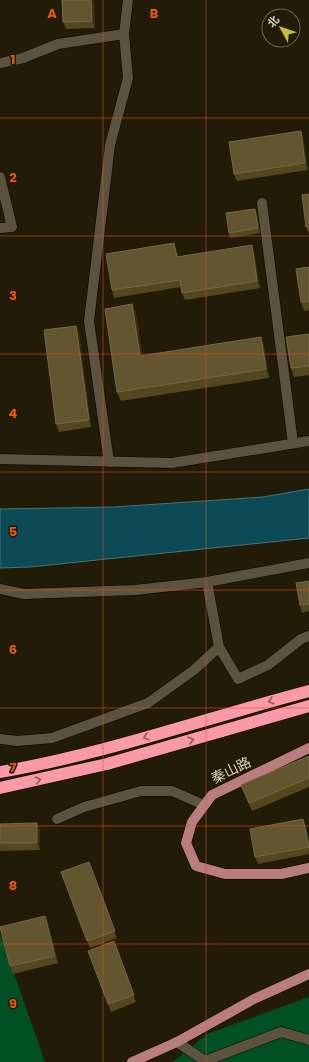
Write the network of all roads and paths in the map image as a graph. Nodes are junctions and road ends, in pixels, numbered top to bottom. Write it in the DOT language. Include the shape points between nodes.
graph roads {
  1 [pos="128,0"];
  2 [pos="124,34"];
  3 [pos="0,63"];
  4 [pos="0,177"];
  5 [pos="262,203"];
  6 [pos="0,228"];
  7 [pos="309,441"];
  8 [pos="293,443"];
  9 [pos="0,459"];
  10 [pos="109,462"];
  11 [pos="309,563"];
  12 [pos="207,582"];
  13 [pos="0,589"];
  14 [pos="309,636"];
  15 [pos="219,647"];
  16 [pos="309,691"];
  17 [pos="309,706"];
  18 [pos="0,739"];
  19 [pos="309,748"];
  20 [pos="0,772"];
  21 [pos="0,788"];
  22 [pos="204,805"];
  23 [pos="57,819"];
  24 [pos="309,868"];
  25 [pos="309,974"];
  26 [pos="309,1040"];
  27 [pos="177,1042"];
  28 [pos="132,1062"];
  1 -- 2 [label="street"];
  2 -- 3 [label="street" via="58,44 23,58"];
  2 -- 10 [label="street" via="128,78 110,145 89,321"];
  4 -- 6 [label="street" via="12,227"];
  5 -- 8 [label="street"];
  7 -- 8 [label="street"];
  8 -- 10 [label="street" via="172,463"];
  9 -- 10 [label="street"];
  11 -- 12 [label="street"];
  12 -- 13 [label="street" via="135,590 24,594"];
  12 -- 15 [label="street"];
  14 -- 15 [label="street" via="301,639 268,665 238,679"];
  15 -- 18 [label="street" via="194,670 148,703 52,738 17,741"];
  16 -- 20 [label="highway, one-way" via="104,749"];
  21 -- 17 [label="highway, one-way" via="107,764"];
  19 -- 22 [label="main road, 秦山路" via="212,795"];
  22 -- 23 [label="street" via="172,791 141,791 84,806"];
  22 -- 24 [label="main road, 秦山路" via="192,822 186,843 196,866 225,874 281,874"];
  25 -- 27 [label="main road" via="254,999"];
  26 -- 27 [label="street" via="281,1032 205,1061"];
  27 -- 28 [label="main road"];
}
